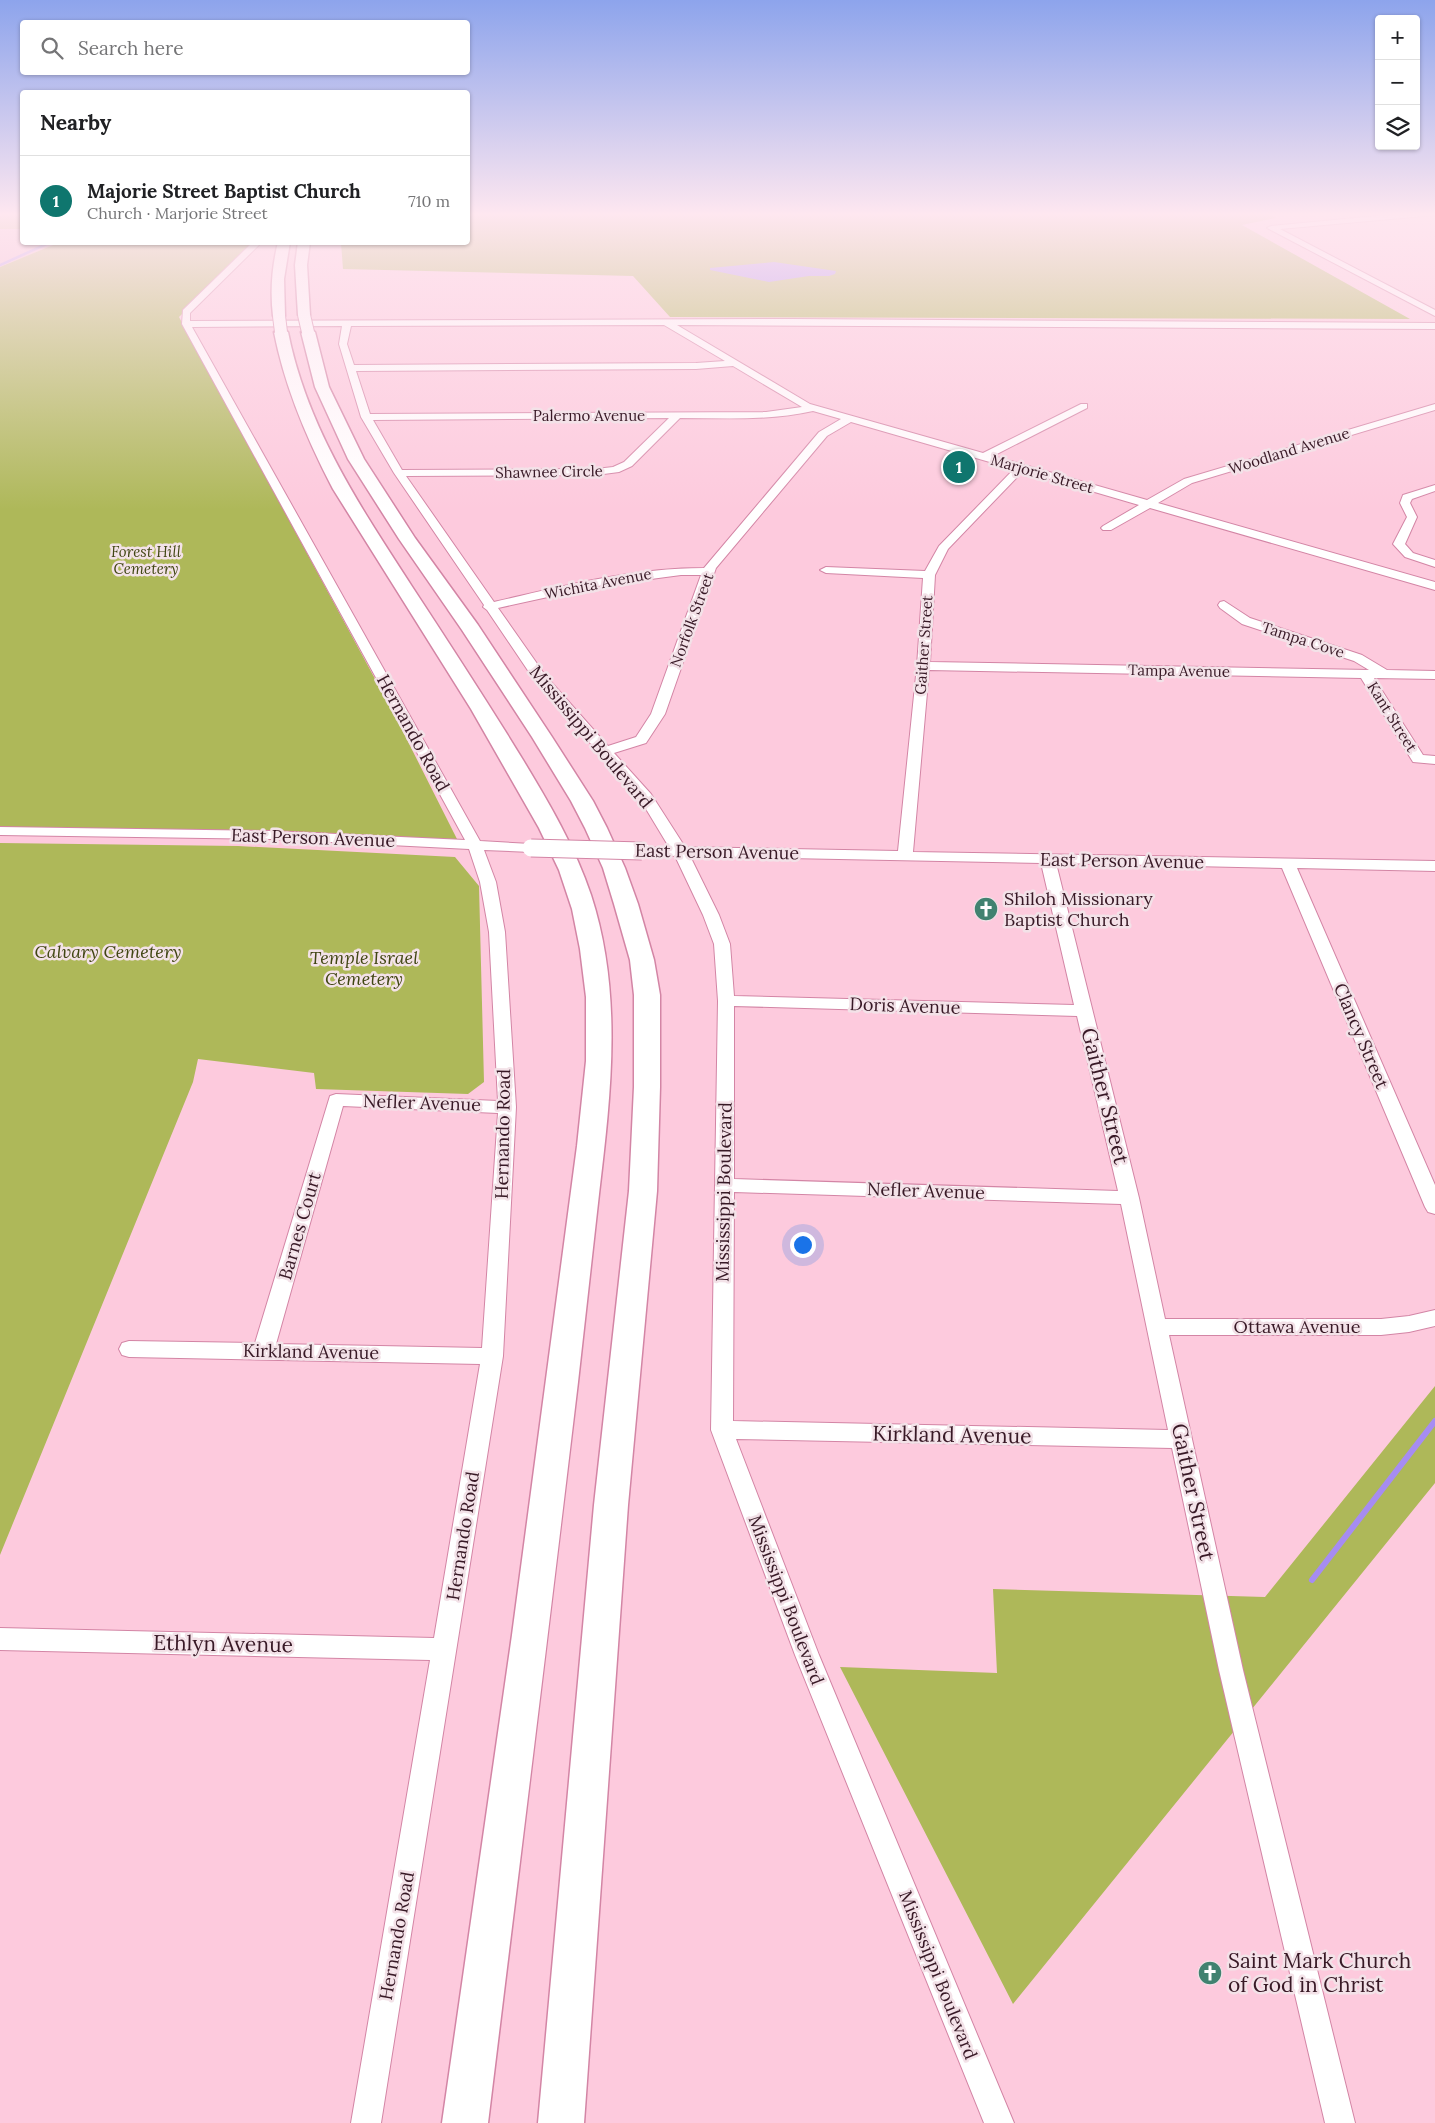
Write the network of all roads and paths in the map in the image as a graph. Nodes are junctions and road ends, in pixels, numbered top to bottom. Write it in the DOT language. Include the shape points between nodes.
graph roads {
  1 [pos="187,311"];
  2 [pos="283,311"];
  3 [pos="295,311"];
  4 [pos="347,323"];
  5 [pos="667,323"];
  6 [pos="186,324"];
  7 [pos="293,324"];
  8 [pos="1435,326"];
  9 [pos="733,363"];
  10 [pos="350,368"];
  11 [pos="1084,406"];
  12 [pos="812,408"];
  13 [pos="1435,408"];
  14 [pos="366,416"];
  15 [pos="677,416"];
  16 [pos="848,419"];
  17 [pos="983,458"];
  18 [pos="1020,468"];
  19 [pos="399,473"];
  20 [pos="1435,488"];
  21 [pos="1148,504"];
  22 [pos="1107,528"];
  23 [pos="1435,564"];
  24 [pos="826,570"];
  25 [pos="709,571"];
  26 [pos="929,575"];
  27 [pos="1435,586"];
  28 [pos="1224,604"];
  29 [pos="489,607"];
  30 [pos="923,666"];
  31 [pos="1384,674"];
  32 [pos="1366,675"];
  33 [pos="1435,675"];
  34 [pos="604,752"];
  35 [pos="1435,760"];
  36 [pos="0,831"];
  37 [pos="475,845"];
  38 [pos="680,852"];
  39 [pos="905,856"];
  40 [pos="1048,860"];
  41 [pos="1288,864"];
  42 [pos="1435,866"];
  43 [pos="726,1001"];
  44 [pos="1084,1011"];
  45 [pos="336,1100"];
  46 [pos="507,1107"];
  47 [pos="723,1185"];
  48 [pos="1129,1198"];
  49 [pos="1435,1207"];
  50 [pos="1435,1318"];
  51 [pos="1158,1327"];
  52 [pos="129,1349"];
  53 [pos="263,1352"];
  54 [pos="492,1356"];
  55 [pos="722,1430"];
  56 [pos="1181,1440"];
  57 [pos="0,1639"];
  58 [pos="445,1649"];
  59 [pos="366,2123"];
  60 [pos="465,2123"];
  61 [pos="561,2123"];
  62 [pos="999,2123"];
  63 [pos="1340,2123"];
  1 -- 6 [label="street"];
  2 -- 7 [label="highway"];
  3 -- 7 [label="highway"];
  4 -- 5 [label="street"];
  4 -- 6 [label="street"];
  4 -- 10 [label="street, Mississippi Boulevard" via="343,344"];
  5 -- 8 [label="street"];
  5 -- 9 [label="street, Marjorie Street"];
  6 -- 37 [label="street, Hernando Road"];
  7 -- 60 [label="highway" via="292,381 313,432 334,475 512,758 552,831 582,903 596,977 600,1022 591,1146"];
  7 -- 61 [label="highway" via="356,459 582,801 614,868 642,960 647,995 647,1087 642,1191 611,1505"];
  9 -- 10 [label="street" via="696,366"];
  9 -- 12 [label="street, Marjorie Street"];
  10 -- 14 [label="street, Mississippi Boulevard"];
  11 -- 17 [label="street"];
  12 -- 15 [label="street, Palermo Avenue" via="780,415"];
  12 -- 16 [label="street, Marjorie Street"];
  13 -- 21 [label="street, Woodland Avenue" via="1188,481"];
  14 -- 15 [label="street, Palermo Avenue"];
  14 -- 19 [label="street, Mississippi Boulevard"];
  15 -- 19 [label="street, Shawnee Circle" via="628,464 615,470"];
  16 -- 17 [label="street, Marjorie Street"];
  16 -- 25 [label="street, Norfolk Street" via="823,434"];
  17 -- 18 [label="street, Marjorie Street"];
  18 -- 21 [label="street, Marjorie Street"];
  18 -- 26 [label="street, Gaither Street" via="943,548"];
  19 -- 29 [label="street, Mississippi Boulevard"];
  20 -- 23 [label="street" via="1407,497 1405,503 1412,517 1399,544 1410,556"];
  21 -- 22 [label="street, Woodland Avenue"];
  21 -- 27 [label="street, Marjorie Street"];
  24 -- 26 [label="street"];
  25 -- 29 [label="street, Wichita Avenue" via="665,571 634,576"];
  25 -- 34 [label="street, Norfolk Street" via="658,714 641,740"];
  26 -- 30 [label="street, Gaither Street"];
  28 -- 31 [label="street, Tampa Cove" via="1246,621 1358,658"];
  29 -- 34 [label="street, Mississippi Boulevard" via="540,678"];
  30 -- 32 [label="street, Tampa Avenue"];
  30 -- 39 [label="street, Gaither Street"];
  31 -- 32 [label="street, Tampa Avenue"];
  31 -- 33 [label="street, Tampa Avenue"];
  32 -- 35 [label="street, Kant Street" via="1418,759"];
  34 -- 38 [label="street, Mississippi Boulevard" via="646,797"];
  36 -- 37 [label="street, East Person Avenue" via="272,835"];
  37 -- 38 [label="street, East Person Avenue, bridge"];
  37 -- 46 [label="street, Hernando Road" via="488,882 497,932"];
  38 -- 39 [label="street, East Person Avenue"];
  38 -- 43 [label="street, Mississippi Boulevard" via="722,944"];
  39 -- 40 [label="street, East Person Avenue"];
  40 -- 41 [label="street, East Person Avenue"];
  40 -- 44 [label="street, Gaither Street"];
  41 -- 42 [label="street, East Person Avenue"];
  41 -- 49 [label="street, Clancy Street"];
  43 -- 44 [label="street, Doris Avenue"];
  43 -- 47 [label="street, Mississippi Boulevard"];
  44 -- 48 [label="street, Gaither Street"];
  45 -- 46 [label="street, Nefler Avenue"];
  45 -- 53 [label="street, Barnes Court"];
  46 -- 54 [label="street, Hernando Road"];
  47 -- 48 [label="street, Nefler Avenue"];
  47 -- 55 [label="street, Mississippi Boulevard"];
  48 -- 51 [label="street, Gaither Street"];
  50 -- 51 [label="street, Ottawa Avenue" via="1381,1327"];
  51 -- 56 [label="street, Gaither Street"];
  52 -- 53 [label="street, Kirkland Avenue"];
  53 -- 54 [label="street, Kirkland Avenue"];
  54 -- 58 [label="street, Hernando Road"];
  55 -- 56 [label="street, Kirkland Avenue"];
  55 -- 62 [label="street, Mississippi Boulevard" via="807,1655"];
  56 -- 63 [label="street, Gaither Street" via="1257,1786"];
  57 -- 58 [label="street, Ethlyn Avenue"];
  58 -- 59 [label="street, Hernando Road"];
}
